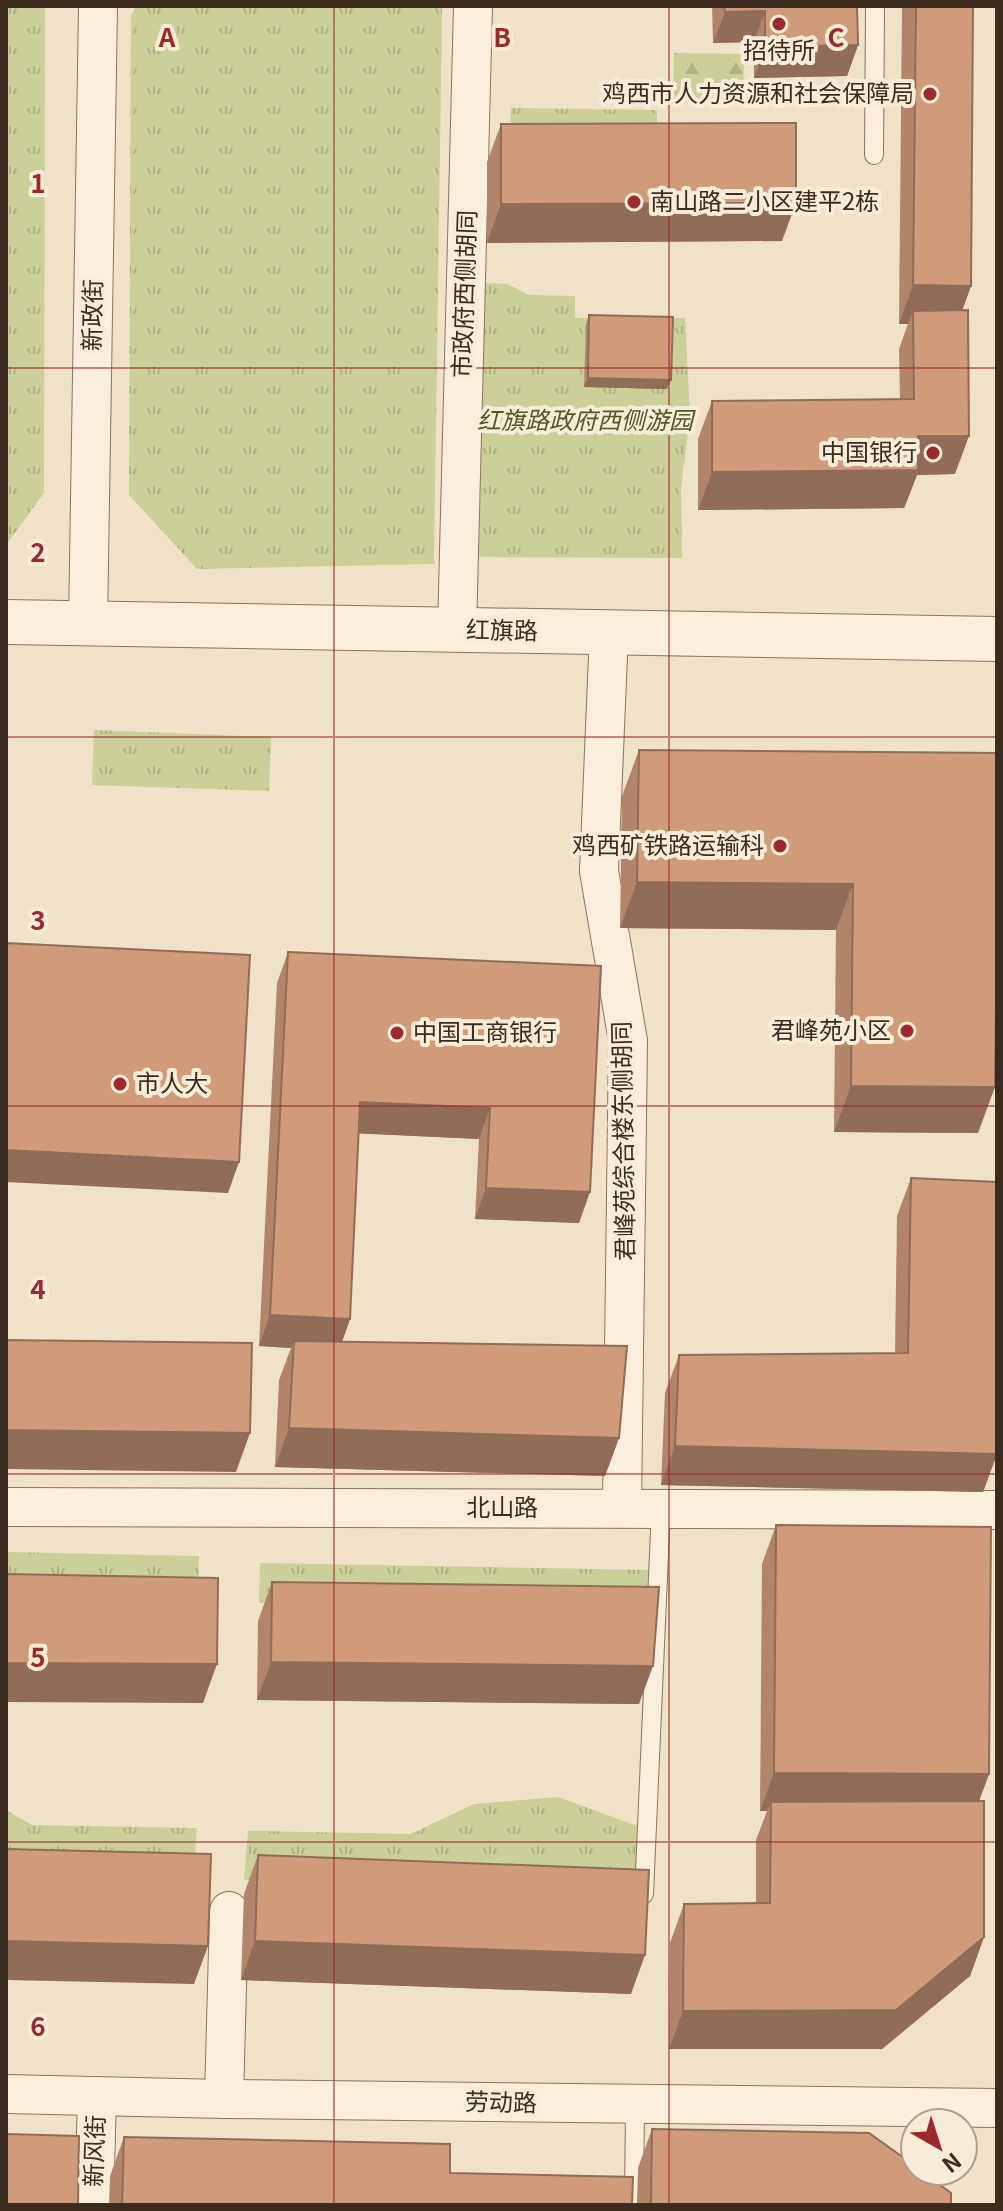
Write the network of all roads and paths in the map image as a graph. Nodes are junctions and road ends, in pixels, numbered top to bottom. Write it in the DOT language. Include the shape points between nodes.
graph roads {
  1 [pos="98,6"];
  2 [pos="473,6"];
  3 [pos="875,6"];
  4 [pos="874,155"];
  5 [pos="6,622"];
  6 [pos="88,624"];
  7 [pos="457,630"];
  8 [pos="609,632"];
  9 [pos="997,639"];
  10 [pos="6,1507"];
  11 [pos="622,1508"];
  12 [pos="661,1509"];
  13 [pos="997,1510"];
  14 [pos="229,1911"];
  15 [pos="643,1914"];
  16 [pos="6,2094"];
  17 [pos="97,2096"];
  18 [pos="224,2099"];
  19 [pos="635,2105"];
  20 [pos="997,2108"];
  21 [pos="94,2205"];
  22 [pos="634,2205"];
  1 -- 6 [label="street, 新政街"];
  2 -- 7 [label="street, 市政府西侧胡同"];
  3 -- 4 [label="lane"];
  5 -- 6 [label="street, 红旗路"];
  6 -- 7 [label="street, 红旗路"];
  7 -- 8 [label="street, 红旗路"];
  8 -- 9 [label="street, 红旗路"];
  8 -- 11 [label="street, 君峰苑综合楼东侧胡同" via="599,871 628,1041"];
  10 -- 11 [label="street, 北山路"];
  11 -- 12 [label="street, 北山路"];
  12 -- 13 [label="street, 北山路"];
  12 -- 15 [label="lane"];
  14 -- 18 [label="street"];
  16 -- 17 [label="street, 劳动路"];
  17 -- 18 [label="street, 劳动路"];
  17 -- 21 [label="street, 新风街"];
  18 -- 19 [label="street, 劳动路"];
  19 -- 20 [label="street, 劳动路"];
  19 -- 22 [label="lane"];
}
